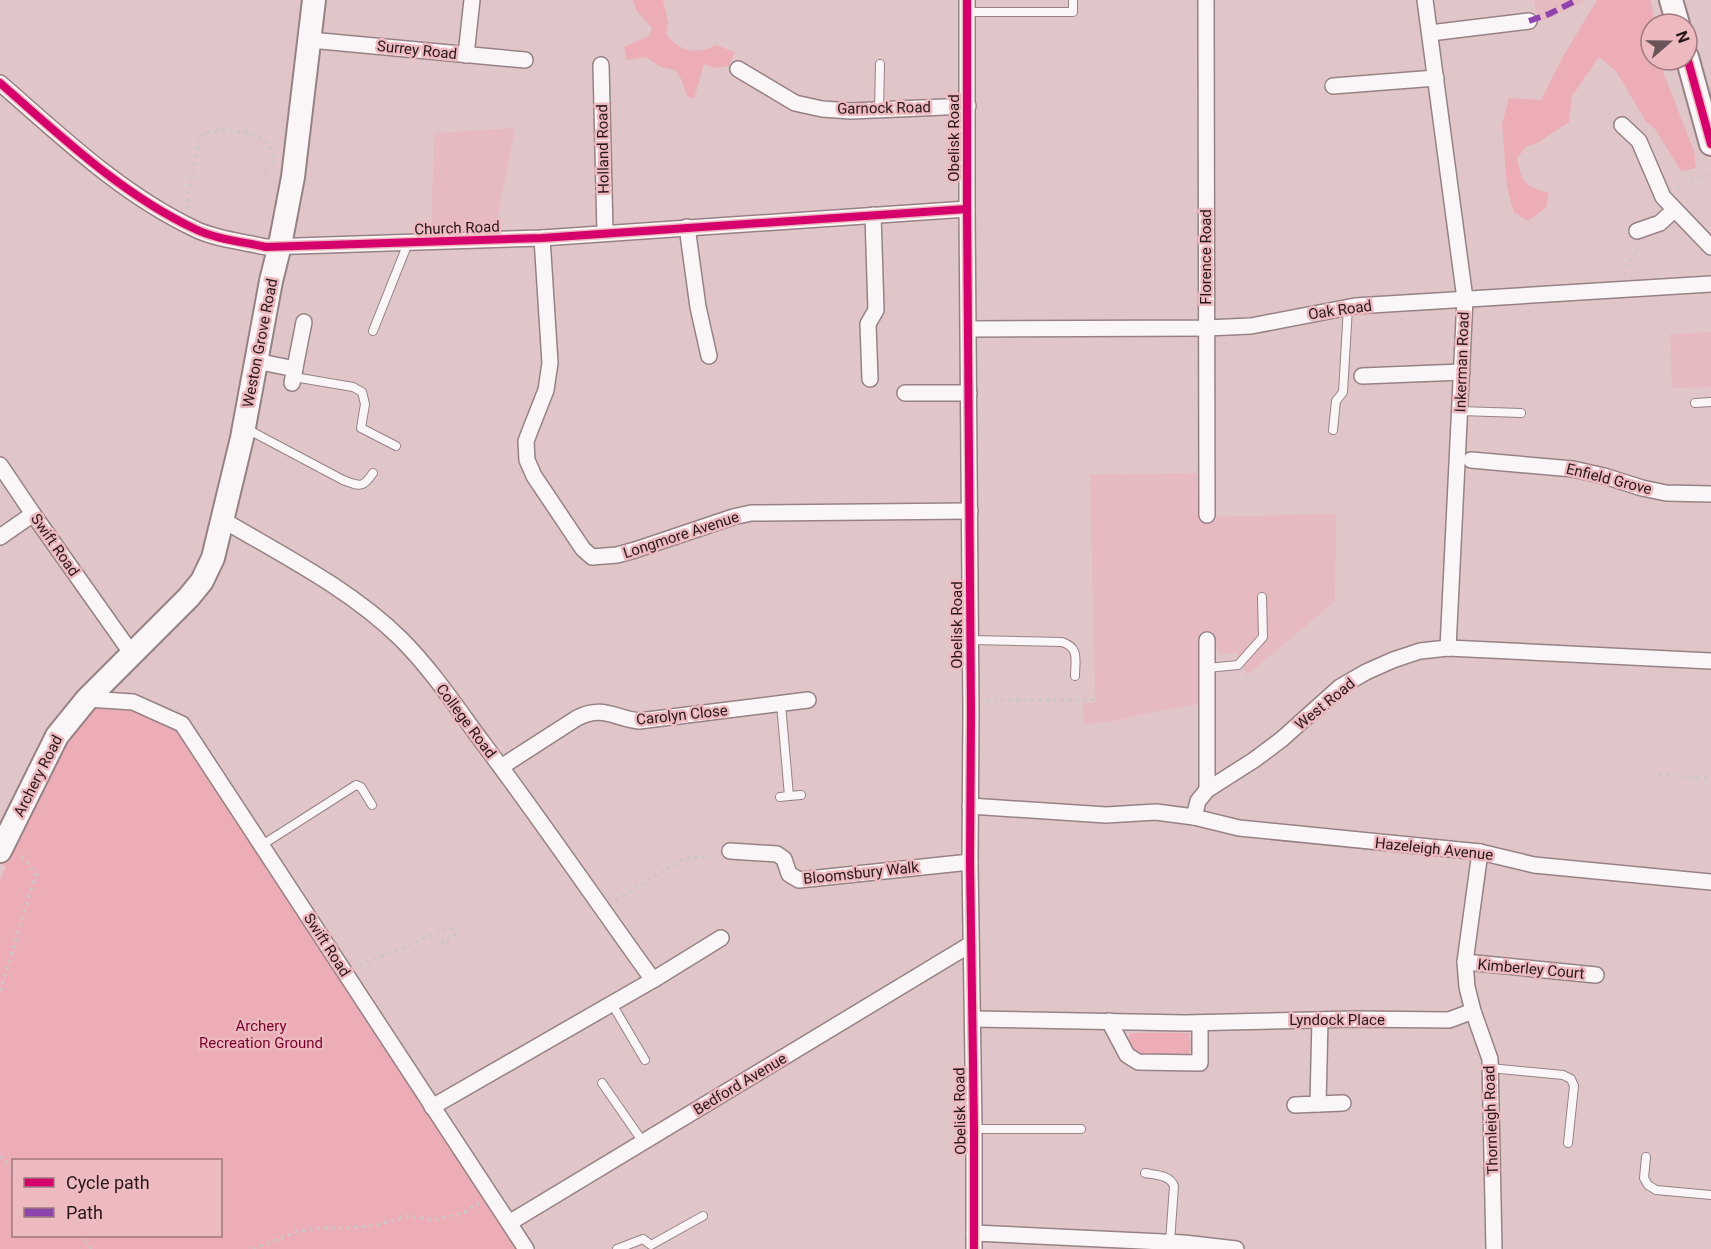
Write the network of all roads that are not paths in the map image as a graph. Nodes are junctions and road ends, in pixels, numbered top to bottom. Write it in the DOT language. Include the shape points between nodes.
graph roads {
  1 [pos="314,0"];
  2 [pos="472,0"];
  3 [pos="1073,0"];
  4 [pos="1206,0"];
  5 [pos="1425,0"];
  6 [pos="967,6"];
  7 [pos="1528,21"];
  8 [pos="1430,33"];
  9 [pos="310,40"];
  10 [pos="466,55"];
  11 [pos="525,60"];
  12 [pos="880,64"];
  13 [pos="602,65"];
  14 [pos="738,69"];
  15 [pos="1691,72"];
  16 [pos="1436,78"];
  17 [pos="0,83"];
  18 [pos="1333,86"];
  19 [pos="968,106"];
  20 [pos="879,110"];
  21 [pos="1622,125"];
  22 [pos="1711,144"];
  23 [pos="967,210"];
  24 [pos="1674,210"];
  25 [pos="873,215"];
  26 [pos="687,227"];
  27 [pos="1637,231"];
  28 [pos="605,233"];
  29 [pos="542,238"];
  30 [pos="408,243"];
  31 [pos="280,245"];
  32 [pos="1711,247"];
  33 [pos="1711,284"];
  34 [pos="1465,299"];
  35 [pos="1348,307"];
  36 [pos="304,322"];
  37 [pos="1206,328"];
  38 [pos="969,329"];
  39 [pos="373,331"];
  40 [pos="709,356"];
  41 [pos="256,361"];
  42 [pos="1462,372"];
  43 [pos="294,376"];
  44 [pos="1362,376"];
  45 [pos="870,379"];
  46 [pos="905,393"];
  47 [pos="969,393"];
  48 [pos="1711,402"];
  49 [pos="1695,403"];
  50 [pos="1460,411"];
  51 [pos="1521,413"];
  52 [pos="244,428"];
  53 [pos="1333,430"];
  54 [pos="396,446"];
  55 [pos="1471,460"];
  56 [pos="0,465"];
  57 [pos="373,473"];
  58 [pos="1711,494"];
  59 [pos="970,511"];
  60 [pos="33,514"];
  61 [pos="1207,515"];
  62 [pos="223,520"];
  63 [pos="0,537"];
  64 [pos="1262,597"];
  65 [pos="970,640"];
  66 [pos="1207,640"];
  67 [pos="1448,648"];
  68 [pos="132,654"];
  69 [pos="1711,661"];
  70 [pos="1207,668"];
  71 [pos="1075,676"];
  72 [pos="87,699"];
  73 [pos="808,700"];
  74 [pos="781,704"];
  75 [pos="501,767"];
  76 [pos="1207,790"];
  77 [pos="801,795"];
  78 [pos="789,796"];
  79 [pos="780,797"];
  80 [pos="372,805"];
  81 [pos="970,806"];
  82 [pos="1194,817"];
  83 [pos="3,844"];
  84 [pos="262,845"];
  85 [pos="730,851"];
  86 [pos="1480,852"];
  87 [pos="970,862"];
  88 [pos="1711,882"];
  89 [pos="721,938"];
  90 [pos="971,944"];
  91 [pos="1465,962"];
  92 [pos="1596,975"];
  93 [pos="653,980"];
  94 [pos="612,1004"];
  95 [pos="1473,1011"];
  96 [pos="973,1019"];
  97 [pos="1320,1020"];
  98 [pos="1109,1022"];
  99 [pos="1200,1023"];
  100 [pos="645,1060"];
  101 [pos="1490,1068"];
  102 [pos="602,1083"];
  103 [pos="1343,1103"];
  104 [pos="1318,1104"];
  105 [pos="1295,1105"];
  106 [pos="432,1107"];
  107 [pos="974,1129"];
  108 [pos="1081,1129"];
  109 [pos="643,1142"];
  110 [pos="1568,1143"];
  111 [pos="1646,1157"];
  112 [pos="1145,1173"];
  113 [pos="1711,1195"];
  114 [pos="703,1215"];
  115 [pos="508,1222"];
  116 [pos="974,1233"];
  117 [pos="1170,1242"];
  118 [pos="526,1249"];
  119 [pos="617,1249"];
  120 [pos="974,1249"];
  121 [pos="1236,1249"];
  122 [pos="1494,1249"];
  1 -- 9 [label="street, Weston Grove Road"];
  2 -- 10 [label="street"];
  3 -- 6 [label="lane" via="1073,12"];
  4 -- 37 [label="street, Florence Road"];
  5 -- 8 [label="street, Inkerman Road"];
  6 -- 19 [label="street, Obelisk Road"];
  7 -- 8 [label="street"];
  8 -- 16 [label="street, Inkerman Road"];
  9 -- 10 [label="street, Surrey Road"];
  9 -- 31 [label="street, Weston Grove Road" via="293,177"];
  10 -- 11 [label="street, Surrey Road"];
  12 -- 20 [label="lane"];
  13 -- 28 [label="street, Holland Road"];
  14 -- 20 [label="street, Garnock Road" via="795,103 822,109"];
  15 -- 22 [label="street"];
  16 -- 18 [label="street"];
  16 -- 34 [label="street, Inkerman Road"];
  17 -- 31 [label="street, Church Road" via="102,169 169,217 234,241 266,247"];
  19 -- 20 [label="street, Garnock Road"];
  19 -- 23 [label="street, Obelisk Road"];
  21 -- 24 [label="street" via="1639,141 1663,197"];
  23 -- 25 [label="street, Church Road"];
  23 -- 38 [label="street, Obelisk Road"];
  24 -- 27 [label="street" via="1660,223"];
  24 -- 32 [label="street"];
  25 -- 26 [label="street, Church Road"];
  25 -- 45 [label="street" via="876,310 868,324"];
  26 -- 28 [label="street, Church Road"];
  26 -- 40 [label="street"];
  28 -- 29 [label="street, Church Road"];
  29 -- 30 [label="street, Church Road"];
  29 -- 59 [label="street, Longmore Avenue" via="550,363 546,390 526,441 527,460 534,476 592,557 617,555 751,513"];
  30 -- 31 [label="street, Church Road"];
  30 -- 39 [label="lane"];
  31 -- 41 [label="street, Weston Grove Road"];
  33 -- 34 [label="street, Oak Road"];
  34 -- 35 [label="street, Oak Road"];
  34 -- 42 [label="street, Inkerman Road"];
  35 -- 37 [label="street, Oak Road" via="1251,326"];
  35 -- 53 [label="lane" via="1343,392 1335,401"];
  36 -- 43 [label="street"];
  37 -- 38 [label="street, Oak Road"];
  37 -- 61 [label="street, Florence Road"];
  38 -- 47 [label="street, Obelisk Road"];
  41 -- 43 [label="street"];
  41 -- 52 [label="street, Weston Grove Road"];
  42 -- 44 [label="street"];
  42 -- 50 [label="street, Inkerman Road"];
  43 -- 54 [label="lane" via="362,392 365,404 361,428"];
  46 -- 47 [label="street"];
  47 -- 59 [label="street, Obelisk Road"];
  48 -- 49 [label="lane"];
  50 -- 51 [label="lane"];
  50 -- 67 [label="street, Inkerman Road"];
  52 -- 57 [label="lane" via="359,486 366,484"];
  52 -- 62 [label="street, Weston Grove Road"];
  55 -- 58 [label="street, Enfield Grove" via="1573,469 1666,493"];
  56 -- 60 [label="street, Swift Road"];
  59 -- 65 [label="street, Obelisk Road"];
  60 -- 63 [label="street"];
  60 -- 68 [label="street, Swift Road"];
  62 -- 68 [label="street, Weston Grove Road" via="213,558 202,580"];
  62 -- 75 [label="street, College Road" via="340,590 378,619 422,661"];
  64 -- 70 [label="lane" via="1263,637 1238,665"];
  65 -- 71 [label="lane" via="1071,645 1075,651"];
  65 -- 81 [label="street, Obelisk Road"];
  66 -- 70 [label="street"];
  67 -- 69 [label="street, West Road"];
  67 -- 76 [label="street, West Road" via="1420,651 1393,660 1340,687 1282,739"];
  68 -- 72 [label="street, Archery Road"];
  70 -- 76 [label="street"];
  72 -- 83 [label="street, Archery Road" via="57,736"];
  72 -- 84 [label="street, Swift Road" via="133,702 182,723"];
  73 -- 74 [label="street, Carolyn Close"];
  74 -- 75 [label="street, Carolyn Close" via="639,721 589,712"];
  74 -- 78 [label="lane"];
  75 -- 93 [label="street, College Road"];
  76 -- 82 [label="street" via="1198,801"];
  77 -- 78 [label="lane"];
  78 -- 79 [label="lane"];
  80 -- 84 [label="lane" via="356,785"];
  81 -- 82 [label="street" via="1106,815 1156,812"];
  81 -- 87 [label="street, Obelisk Road"];
  82 -- 86 [label="street, Hazeleigh Avenue" via="1239,828"];
  84 -- 106 [label="street, Swift Road"];
  85 -- 87 [label="street, Bloomsbury Walk" via="777,854 784,859 789,873 799,880"];
  86 -- 88 [label="street, Hazeleigh Avenue" via="1534,865"];
  86 -- 91 [label="street, Thornleigh Road"];
  87 -- 90 [label="street, Obelisk Road"];
  89 -- 93 [label="street"];
  90 -- 96 [label="street, Obelisk Road"];
  90 -- 109 [label="street, Bedford Avenue"];
  91 -- 92 [label="street, Kimberley Court"];
  91 -- 95 [label="street, Thornleigh Road"];
  93 -- 94 [label="street"];
  94 -- 100 [label="lane"];
  94 -- 106 [label="street"];
  95 -- 97 [label="street, Lyndock Place" via="1449,1020"];
  95 -- 101 [label="street, Thornleigh Road"];
  96 -- 98 [label="street, Lyndock Place"];
  96 -- 107 [label="street, Obelisk Road"];
  97 -- 99 [label="street, Lyndock Place"];
  97 -- 104 [label="street"];
  98 -- 99 [label="street, Lyndock Place"];
  98 -- 99 [label="street" via="1127,1055 1138,1062 1200,1064"];
  101 -- 110 [label="lane" via="1571,1079 1574,1086"];
  101 -- 122 [label="street, Thornleigh Road"];
  102 -- 109 [label="lane"];
  103 -- 104 [label="street"];
  104 -- 105 [label="street"];
  106 -- 115 [label="street, Swift Road"];
  107 -- 108 [label="lane"];
  107 -- 116 [label="street, Obelisk Road"];
  109 -- 115 [label="street, Bedford Avenue"];
  111 -- 113 [label="lane" via="1644,1178 1656,1190"];
  112 -- 117 [label="lane" via="1172,1180"];
  114 -- 119 [label="lane" via="651,1245 642,1239"];
  115 -- 118 [label="street, Swift Road"];
  116 -- 117 [label="street"];
  116 -- 120 [label="street, Obelisk Road"];
  117 -- 121 [label="street"];
}
